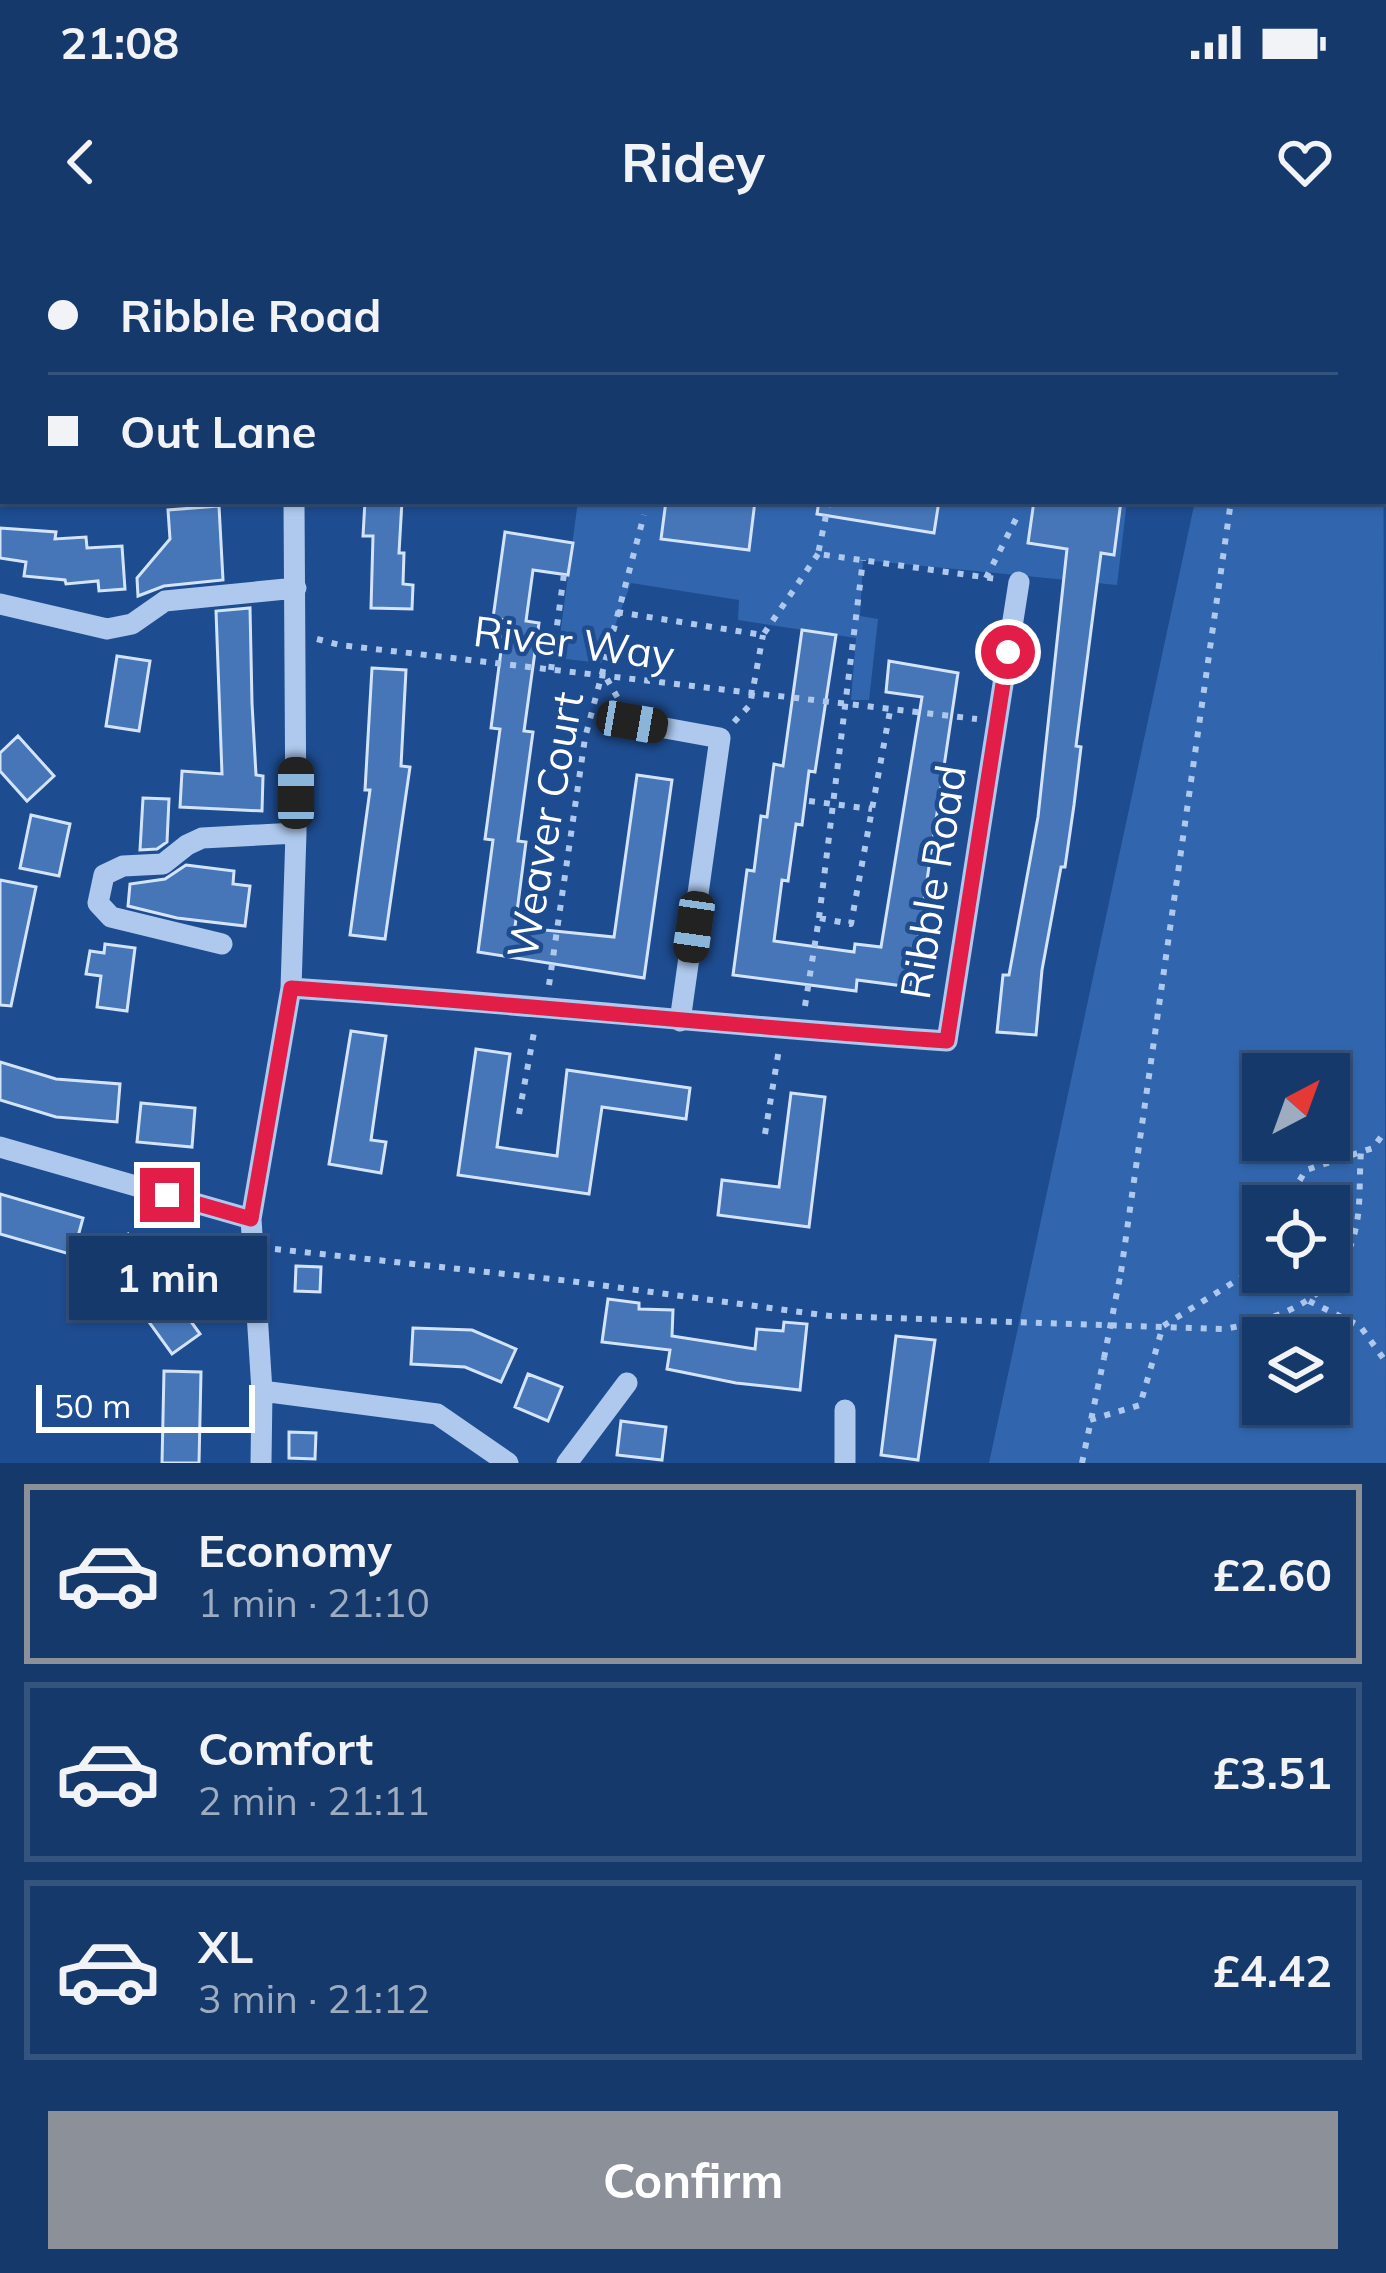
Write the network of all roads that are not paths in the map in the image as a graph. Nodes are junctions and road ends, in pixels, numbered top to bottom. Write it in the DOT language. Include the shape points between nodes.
graph roads {
  1 [pos="294,504"];
  2 [pos="1019,582"];
  3 [pos="296,588"];
  4 [pos="0,604"];
  5 [pos="632,722"];
  6 [pos="296,833"];
  7 [pos="222,944"];
  8 [pos="291,988"];
  9 [pos="680,1021"];
  10 [pos="0,1147"];
  11 [pos="251,1219"];
  12 [pos="627,1383"];
  13 [pos="262,1390"];
  14 [pos="845,1410"];
  15 [pos="261,1463"];
  16 [pos="508,1463"];
  17 [pos="567,1463"];
  18 [pos="844,1463"];
  1 -- 3 [label="street"];
  2 -- 9 [label="street, Ribble Road" via="947,1041"];
  3 -- 4 [label="street" via="165,601 132,624 107,629"];
  3 -- 6 [label="street"];
  5 -- 9 [label="street" via="720,739"];
  6 -- 7 [label="street" via="202,838 164,865 104,875 98,903 111,917"];
  6 -- 8 [label="street"];
  8 -- 9 [label="street, Ribble Road"];
  8 -- 11 [label="street"];
  10 -- 11 [label="street"];
  11 -- 13 [label="street"];
  12 -- 17 [label="street"];
  13 -- 15 [label="street"];
  13 -- 16 [label="street" via="437,1414"];
  14 -- 18 [label="street"];
}
